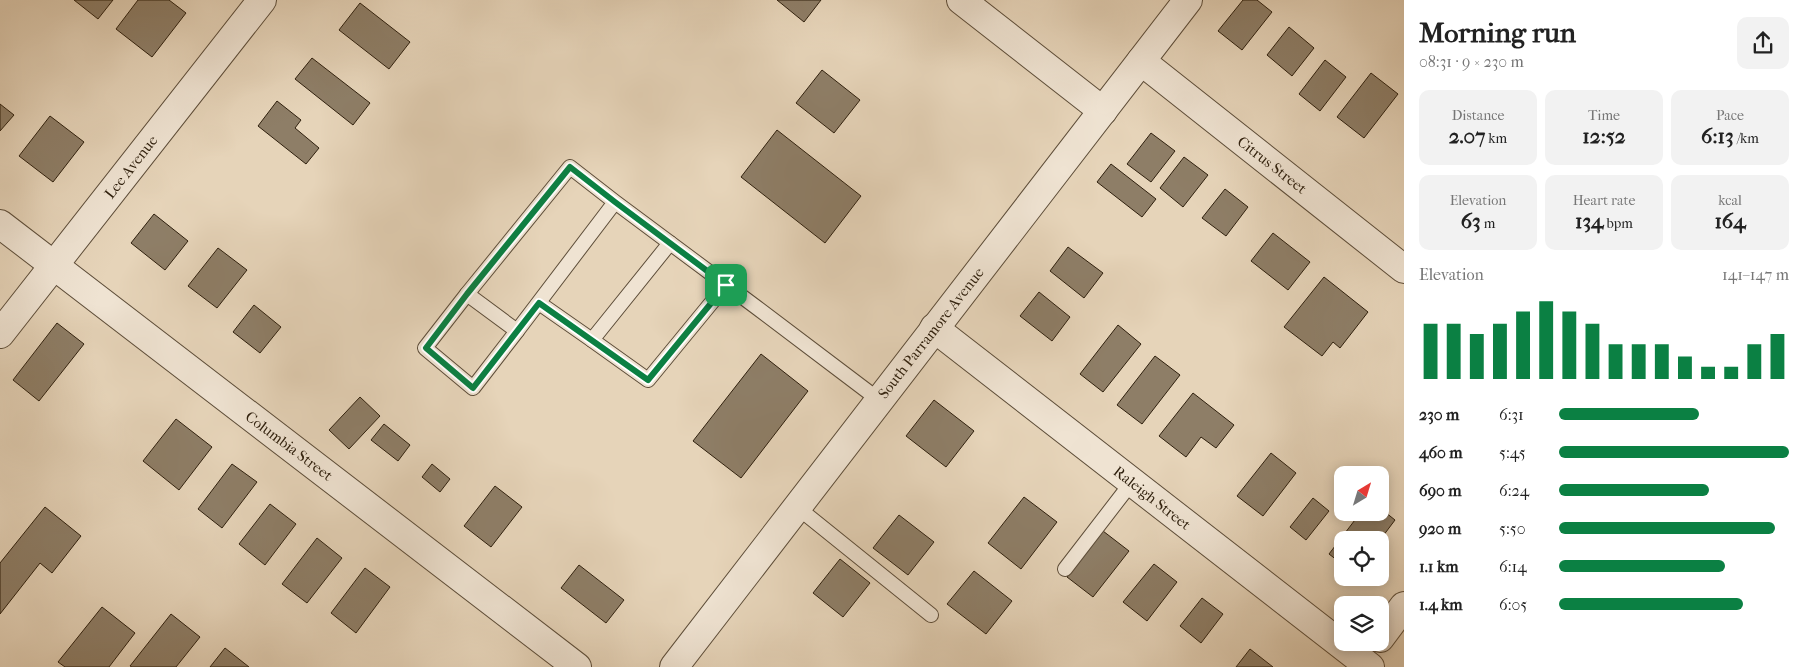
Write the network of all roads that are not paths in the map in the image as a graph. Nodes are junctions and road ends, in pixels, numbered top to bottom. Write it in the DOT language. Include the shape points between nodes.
graph roads {
  1 [pos="262,0"];
  2 [pos="962,0"];
  3 [pos="1188,0"];
  4 [pos="1141,61"];
  5 [pos="1102,111"];
  6 [pos="615,202"];
  7 [pos="0,224"];
  8 [pos="670,243"];
  9 [pos="54,266"];
  10 [pos="1404,270"];
  11 [pos="726,285"];
  12 [pos="467,294"];
  13 [pos="539,303"];
  14 [pos="934,328"];
  15 [pos="517,331"];
  16 [pos="0,334"];
  17 [pos="592,340"];
  18 [pos="879,400"];
  19 [pos="1132,482"];
  20 [pos="797,507"];
  21 [pos="1064,569"];
  22 [pos="1404,606"];
  23 [pos="931,615"];
  24 [pos="1389,626"];
  25 [pos="1367,660"];
  26 [pos="577,667"];
  27 [pos="674,667"];
  1 -- 9 [label="street, Lee Avenue"];
  2 -- 5 [label="street"];
  3 -- 4 [label="street, South Parramore Avenue"];
  4 -- 5 [label="street, South Parramore Avenue"];
  4 -- 10 [label="street, Citrus Street"];
  5 -- 14 [label="street, South Parramore Avenue"];
  6 -- 8 [label="lane"];
  6 -- 12 [label="lane" via="570,167"];
  6 -- 13 [label="lane"];
  7 -- 9 [label="street, Columbia Street"];
  8 -- 11 [label="lane"];
  8 -- 17 [label="lane"];
  9 -- 16 [label="street, Lee Avenue"];
  9 -- 26 [label="street, Columbia Street"];
  11 -- 17 [label="lane" via="648,380"];
  11 -- 18 [label="lane"];
  12 -- 15 [label="lane"];
  12 -- 15 [label="lane" via="426,348 473,388"];
  13 -- 15 [label="lane"];
  13 -- 17 [label="lane"];
  14 -- 18 [label="street, South Parramore Avenue"];
  14 -- 19 [label="street, Raleigh Street"];
  18 -- 20 [label="street, South Parramore Avenue"];
  19 -- 21 [label="lane"];
  19 -- 25 [label="street, Raleigh Street"];
  20 -- 23 [label="lane"];
  20 -- 27 [label="street, South Parramore Avenue"];
  22 -- 24 [label="street"];
}
